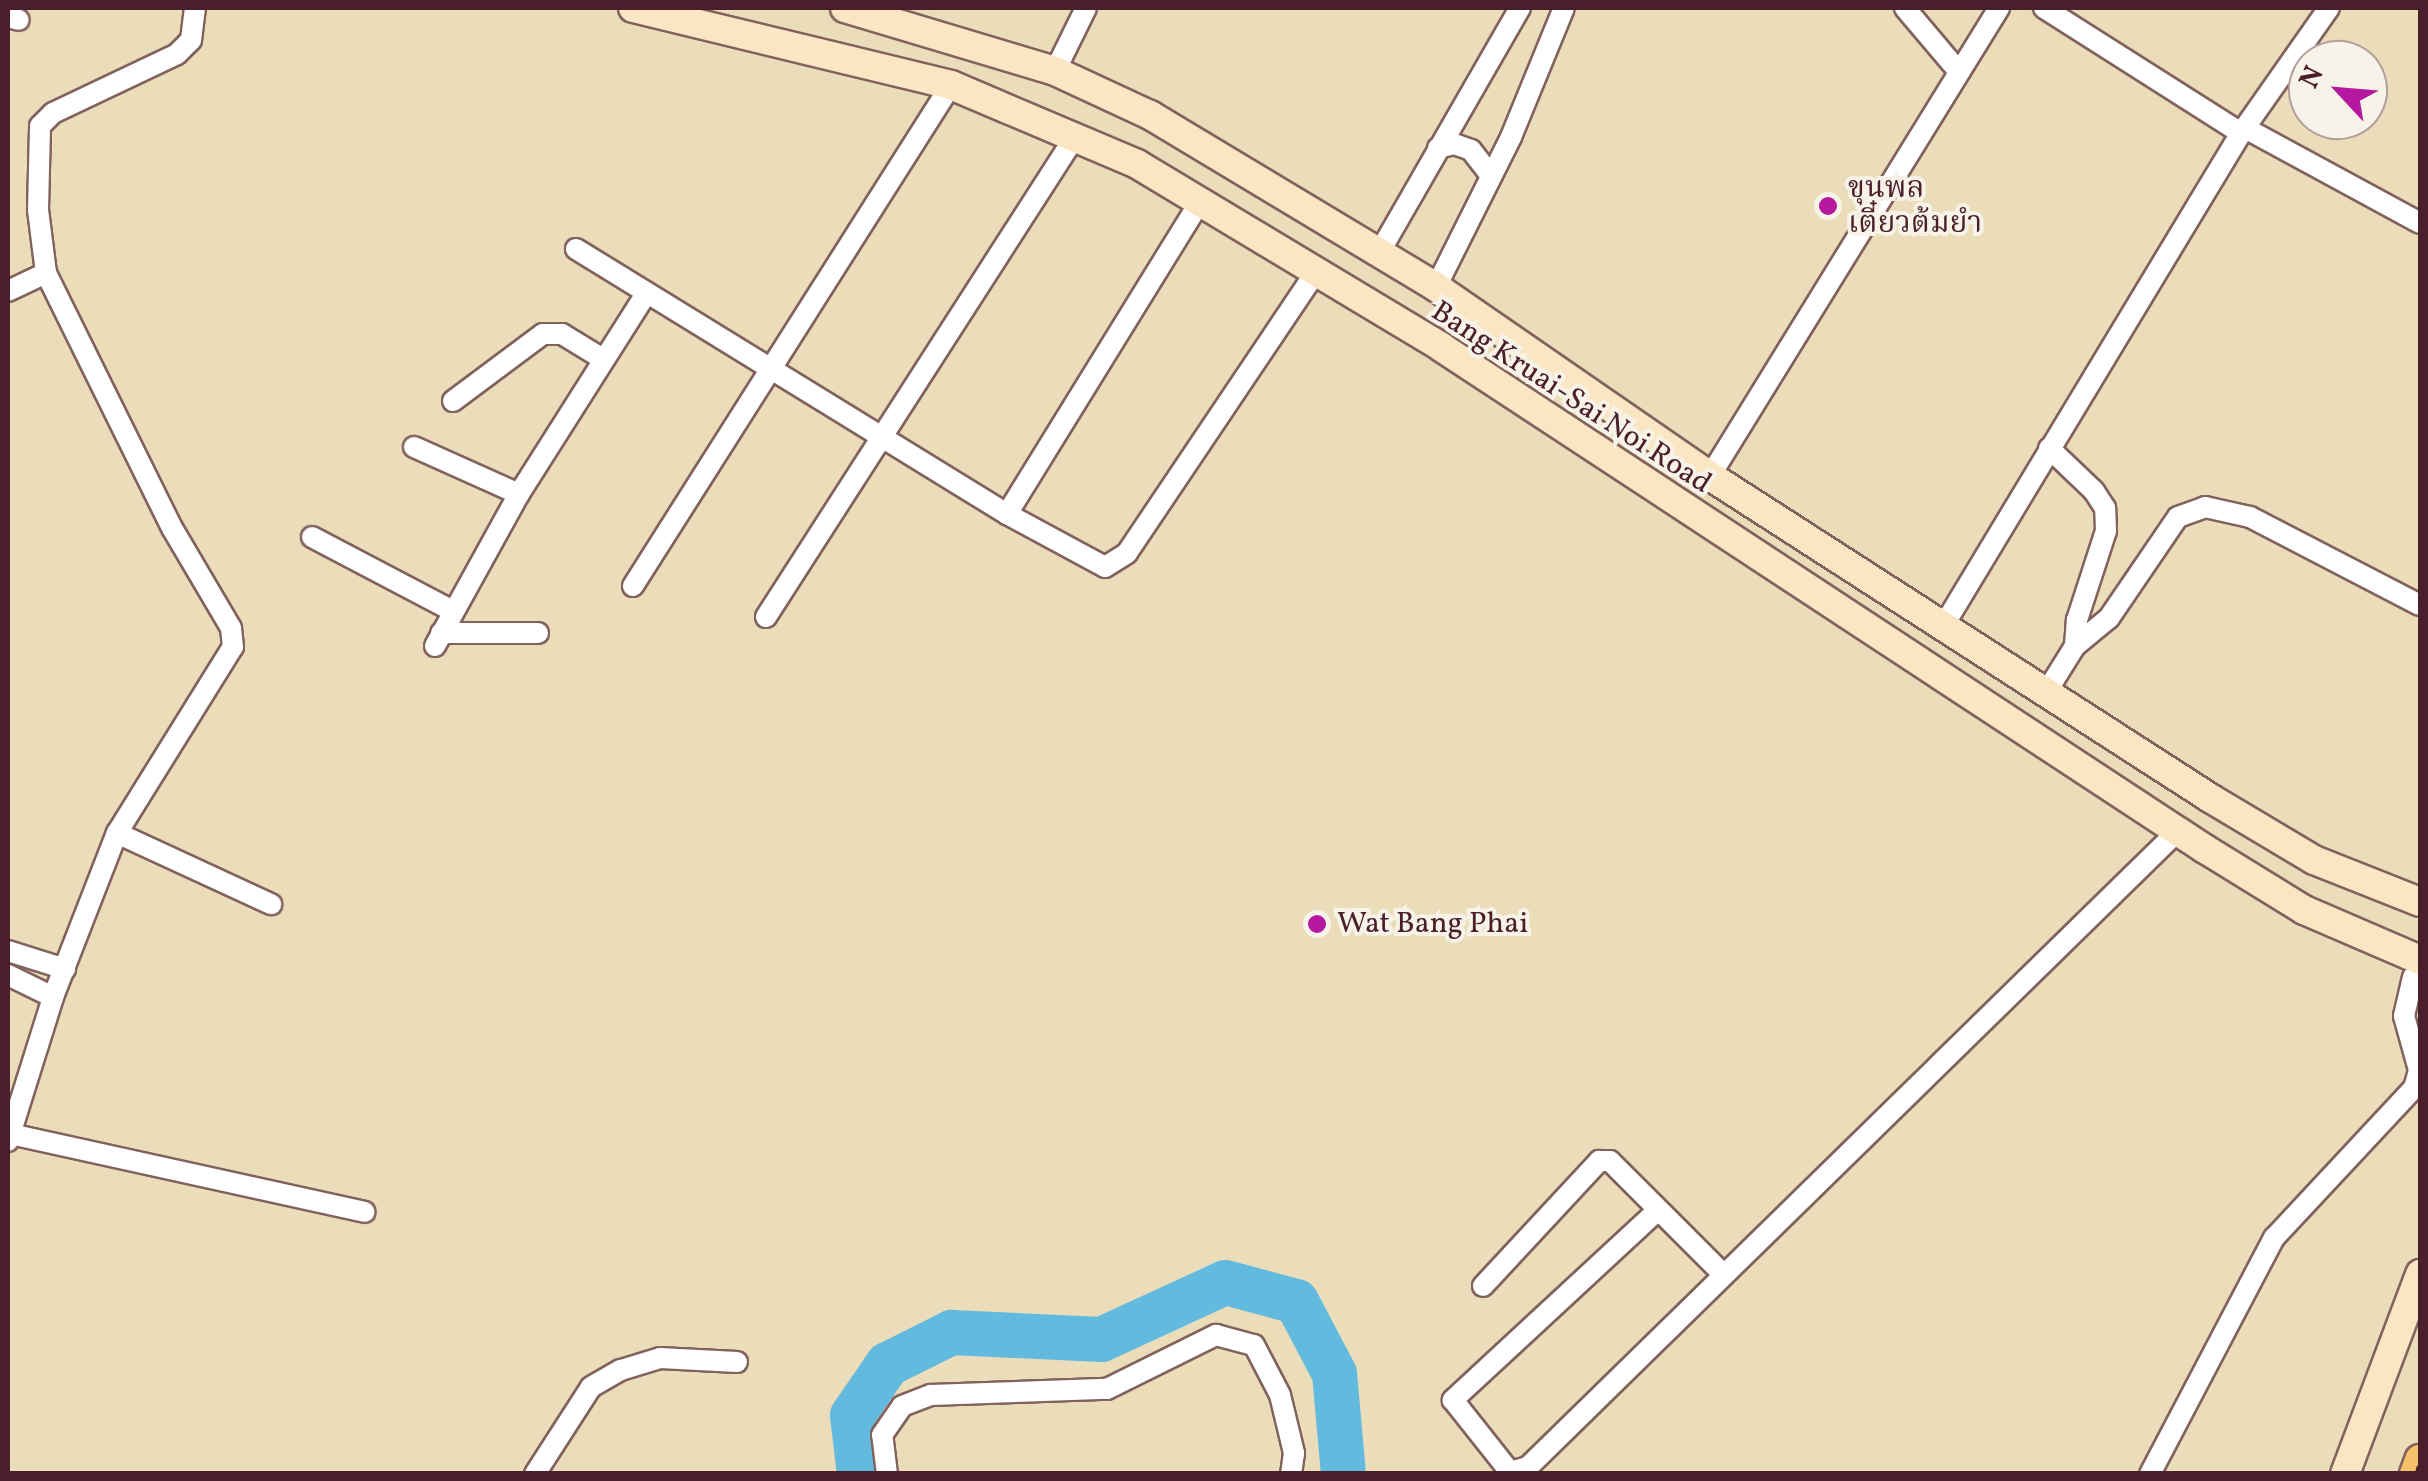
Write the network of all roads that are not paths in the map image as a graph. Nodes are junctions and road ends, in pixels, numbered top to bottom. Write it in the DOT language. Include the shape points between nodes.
graph roads {
  1 [pos="195,8"];
  2 [pos="633,8"];
  3 [pos="845,8"];
  4 [pos="1086,8"];
  5 [pos="1520,8"];
  6 [pos="1564,8"];
  7 [pos="1906,8"];
  8 [pos="1999,8"];
  9 [pos="2044,8"];
  10 [pos="2329,8"];
  11 [pos="1055,71"];
  12 [pos="1959,72"];
  13 [pos="950,85"];
  14 [pos="2243,130"];
  15 [pos="1076,136"];
  16 [pos="1438,148"];
  17 [pos="1491,176"];
  18 [pos="1200,202"];
  19 [pos="2420,223"];
  20 [pos="576,249"];
  21 [pos="1379,253"];
  22 [pos="1316,272"];
  23 [pos="46,274"];
  24 [pos="1436,288"];
  25 [pos="8,291"];
  26 [pos="646,294"];
  27 [pos="602,358"];
  28 [pos="770,366"];
  29 [pos="453,401"];
  30 [pos="885,438"];
  31 [pos="414,448"];
  32 [pos="2049,448"];
  33 [pos="1710,476"];
  34 [pos="519,494"];
  35 [pos="1008,514"];
  36 [pos="312,537"];
  37 [pos="633,586"];
  38 [pos="2420,605"];
  39 [pos="453,611"];
  40 [pos="766,616"];
  41 [pos="1944,625"];
  42 [pos="538,633"];
  43 [pos="2075,646"];
  44 [pos="2047,691"];
  45 [pos="2176,832"];
  46 [pos="117,833"];
  47 [pos="2420,902"];
  48 [pos="272,904"];
  49 [pos="8,950"];
  50 [pos="65,969"];
  51 [pos="2418,973"];
  52 [pos="8,975"];
  53 [pos="53,997"];
  54 [pos="9,1137"];
  55 [pos="1658,1210"];
  56 [pos="365,1212"];
  57 [pos="2420,1274"];
  58 [pos="1724,1275"];
  59 [pos="1483,1286"];
  60 [pos="737,1362"];
  61 [pos="2420,1460"];
  62 [pos="535,1474"];
  63 [pos="887,1474"];
  64 [pos="1292,1474"];
  65 [pos="2150,1474"];
  66 [pos="2345,1474"];
  67 [pos="2416,1474"];
  1 -- 23 [label="street" via="191,40 177,54 53,113 40,126 35,146"];
  2 -- 13 [label="main road, Bang Kruai-Sai Noi Road"];
  3 -- 11 [label="main road, Bang Kruai-Sai Noi Road"];
  4 -- 11 [label="street"];
  5 -- 16 [label="street"];
  6 -- 17 [label="street"];
  7 -- 12 [label="street"];
  8 -- 12 [label="street"];
  9 -- 14 [label="street"];
  10 -- 14 [label="street"];
  11 -- 21 [label="main road, Bang Kruai-Sai Noi Road" via="1150,115"];
  12 -- 33 [label="street"];
  13 -- 15 [label="main road, Bang Kruai-Sai Noi Road"];
  13 -- 28 [label="street"];
  14 -- 19 [label="street"];
  14 -- 32 [label="street"];
  15 -- 18 [label="main road, Bang Kruai-Sai Noi Road"];
  15 -- 30 [label="street" via="1003,242"];
  16 -- 17 [label="street" via="1472,150"];
  16 -- 21 [label="street"];
  17 -- 24 [label="street"];
  18 -- 22 [label="main road, Bang Kruai-Sai Noi Road"];
  18 -- 35 [label="street"];
  20 -- 26 [label="street"];
  21 -- 24 [label="main road, Bang Kruai-Sai Noi Road"];
  22 -- 35 [label="street" via="1115,564 1084,559"];
  22 -- 45 [label="main road, Bang Kruai-Sai Noi Road" via="1441,347"];
  23 -- 25 [label="street"];
  23 -- 46 [label="street" via="172,528 231,628 224,666"];
  24 -- 33 [label="main road, Bang Kruai-Sai Noi Road"];
  26 -- 27 [label="street"];
  26 -- 28 [label="street"];
  27 -- 29 [label="street" via="562,334 543,334"];
  27 -- 34 [label="street"];
  28 -- 30 [label="street"];
  28 -- 37 [label="street"];
  30 -- 35 [label="street"];
  30 -- 40 [label="street"];
  31 -- 34 [label="street"];
  32 -- 41 [label="street"];
  32 -- 43 [label="street" via="2105,508 2106,531"];
  33 -- 41 [label="main road, Bang Kruai-Sai Noi Road"];
  34 -- 39 [label="street"];
  36 -- 39 [label="street"];
  38 -- 43 [label="street" via="2250,517 2205,507 2178,517 2109,618"];
  39 -- 42 [label="street" via="438,640"];
  41 -- 44 [label="main road, Bang Kruai-Sai Noi Road"];
  43 -- 44 [label="street"];
  44 -- 47 [label="main road, Bang Kruai-Sai Noi Road" via="2314,860"];
  45 -- 51 [label="main road, Bang Kruai-Sai Noi Road" via="2304,910 2388,948"];
  45 -- 58 [label="street"];
  46 -- 48 [label="street"];
  46 -- 50 [label="street"];
  49 -- 50 [label="street"];
  50 -- 53 [label="street"];
  51 -- 65 [label="street" via="2404,1016 2419,1070 2414,1088 2296,1207 2274,1238"];
  52 -- 53 [label="street"];
  53 -- 54 [label="street"];
  54 -- 56 [label="street"];
  55 -- 58 [label="street"];
  55 -- 58 [label="street" via="1453,1400 1510,1472 1531,1464"];
  55 -- 59 [label="street" via="1610,1161 1599,1161"];
  57 -- 66 [label="main road"];
  60 -- 62 [label="street" via="660,1358 590,1387"];
  61 -- 67 [label="main road"];
  63 -- 64 [label="street" via="882,1435 902,1406 931,1395 1108,1389 1216,1334 1254,1345 1280,1395 1294,1453"];
}
